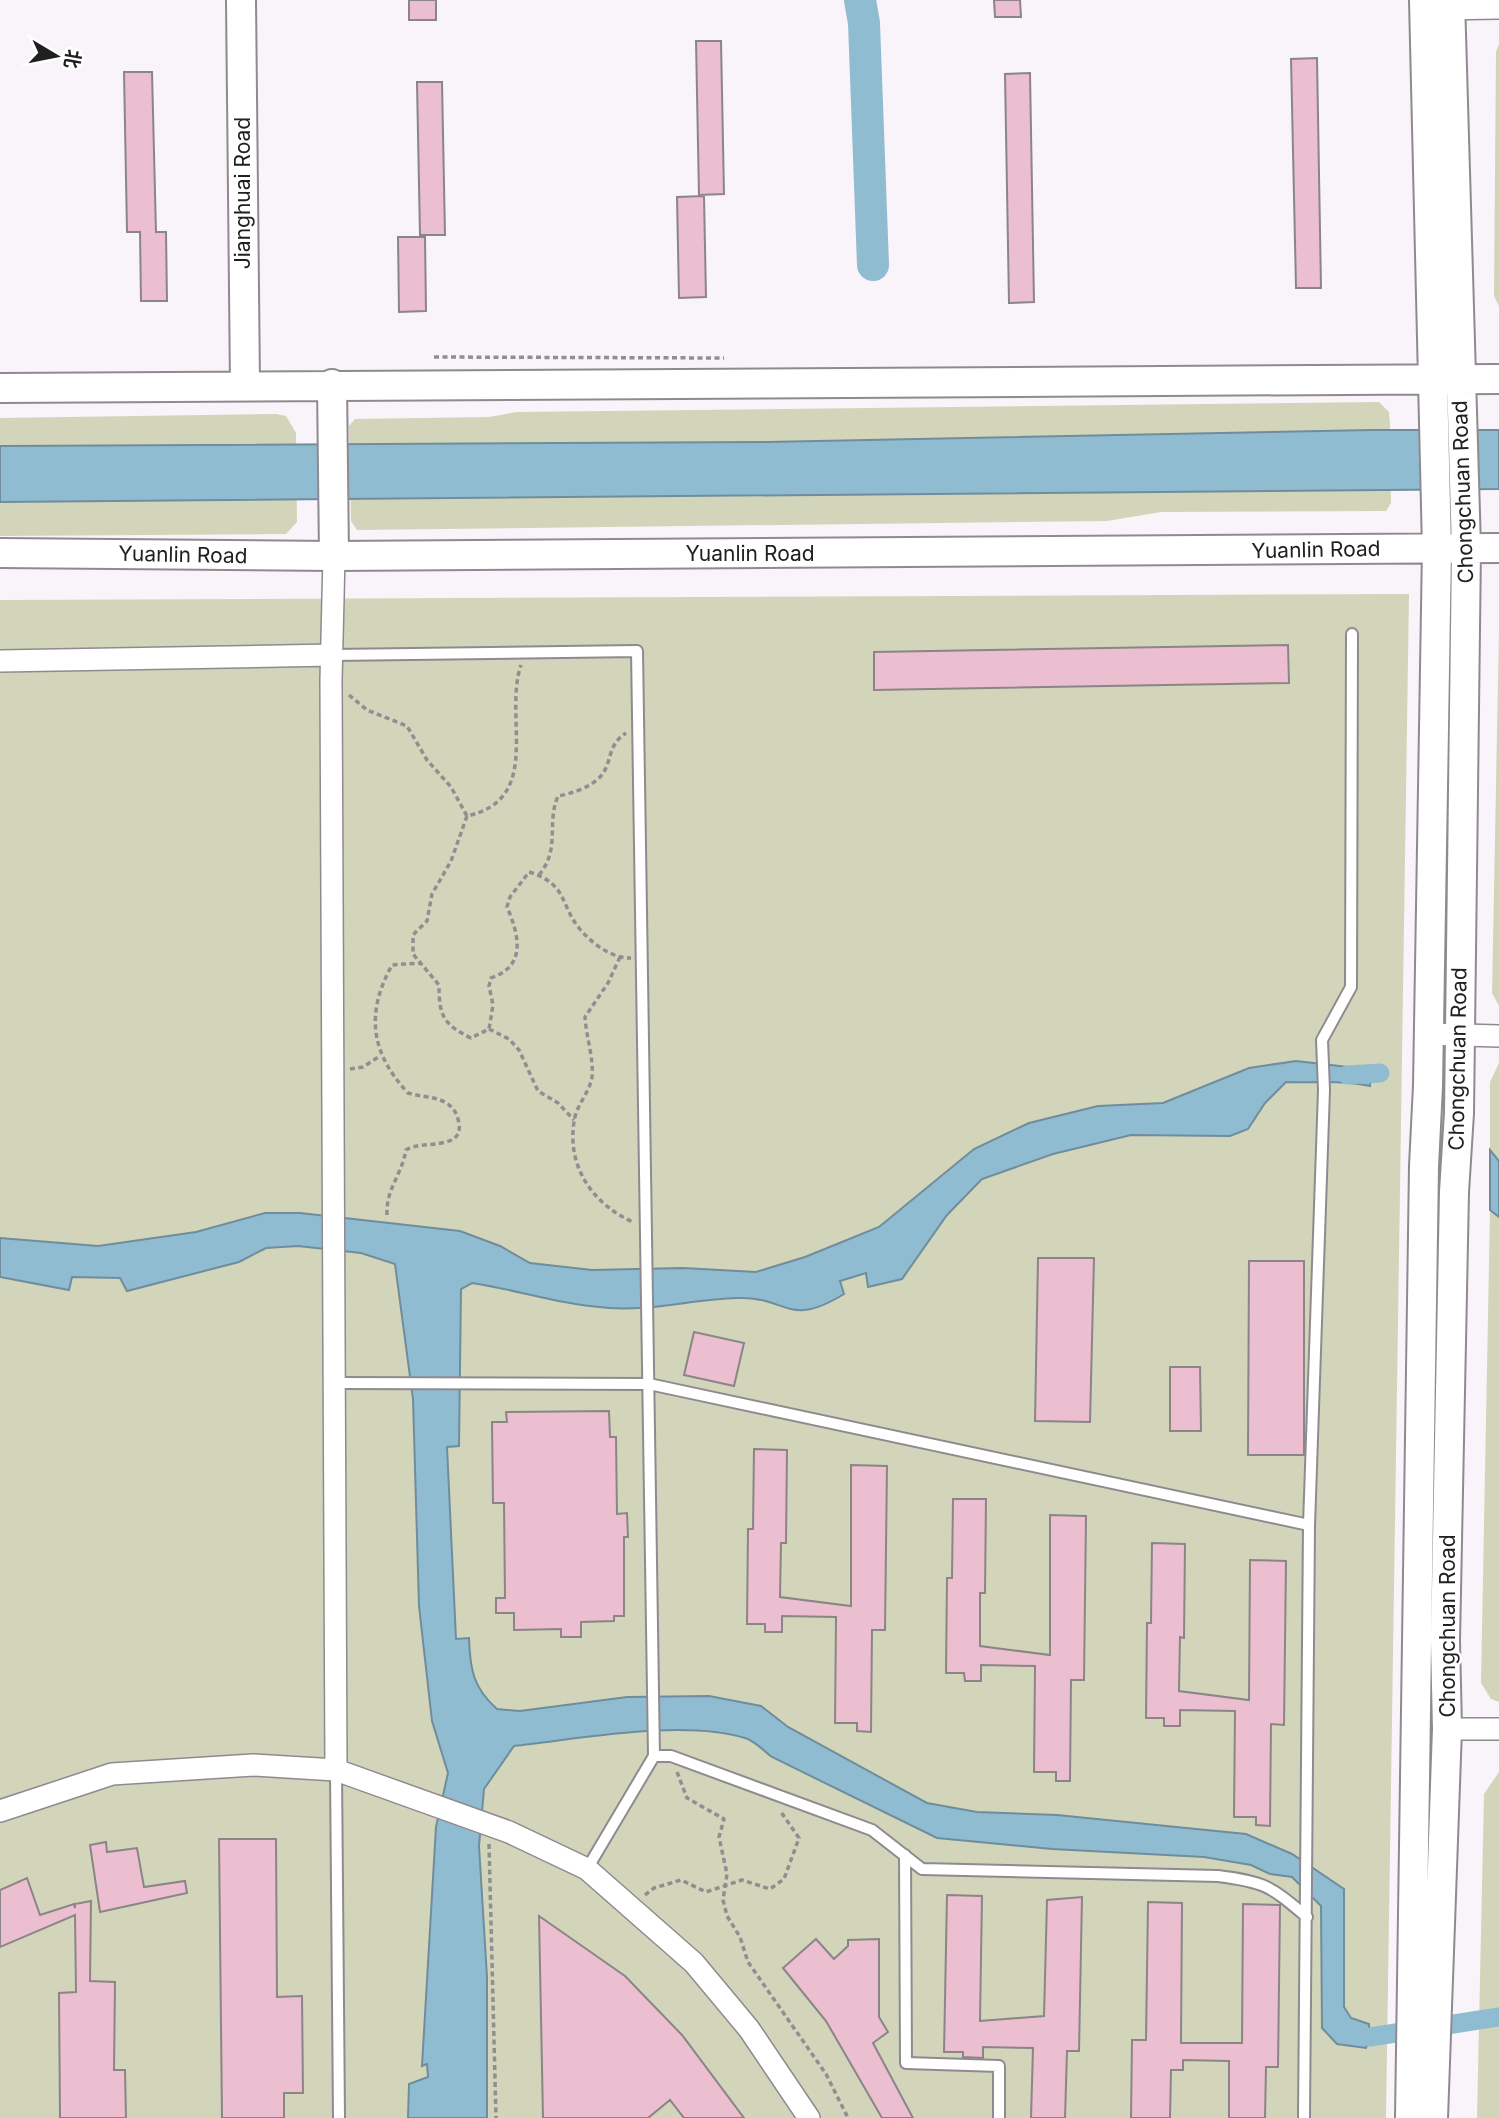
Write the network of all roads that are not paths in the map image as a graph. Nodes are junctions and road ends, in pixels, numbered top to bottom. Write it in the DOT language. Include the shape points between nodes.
graph roads {
  1 [pos="241,0"];
  2 [pos="1437,5"];
  3 [pos="1499,8"];
  4 [pos="1432,379"];
  5 [pos="1460,379"];
  6 [pos="1499,379"];
  7 [pos="332,384"];
  8 [pos="245,385"];
  9 [pos="0,388"];
  10 [pos="1466,548"];
  11 [pos="1499,548"];
  12 [pos="1437,549"];
  13 [pos="0,553"];
  14 [pos="334,556"];
  15 [pos="1352,634"];
  16 [pos="333,655"];
  17 [pos="0,661"];
  18 [pos="1428,1034"];
  19 [pos="1460,1036"];
  20 [pos="1499,1036"];
  21 [pos="335,1383"];
  22 [pos="649,1384"];
  23 [pos="1309,1525"];
  24 [pos="1415,1727"];
  25 [pos="1447,1729"];
  26 [pos="1499,1729"];
  27 [pos="660,1756"];
  28 [pos="336,1770"];
  29 [pos="0,1811"];
  30 [pos="905,1854"];
  31 [pos="587,1869"];
  32 [pos="1307,1917"];
  33 [pos="339,2118"];
  34 [pos="809,2118"];
  35 [pos="999,2118"];
  36 [pos="1304,2118"];
  37 [pos="1410,2118"];
  38 [pos="1433,2118"];
  1 -- 8 [label="main road, Jianghuai Road"];
  2 -- 3 [label="street"];
  2 -- 4 [label="main road, Chongchuan Road"];
  2 -- 5 [label="main road, Chongchuan Road"];
  4 -- 5 [label="main road"];
  4 -- 7 [label="main road"];
  4 -- 12 [label="main road, Chongchuan Road"];
  5 -- 6 [label="main road"];
  5 -- 10 [label="main road, Chongchuan Road"];
  7 -- 8 [label="main road"];
  7 -- 14 [label="main road"];
  8 -- 9 [label="main road"];
  10 -- 11 [label="main road, Yuanlin Road"];
  10 -- 12 [label="main road, Yuanlin Road"];
  10 -- 19 [label="main road, Chongchuan Road"];
  12 -- 14 [label="main road, Yuanlin Road"];
  12 -- 18 [label="main road, Chongchuan Road"];
  13 -- 14 [label="main road, Yuanlin Road"];
  14 -- 16 [label="street"];
  15 -- 23 [label="lane" via="1351,986 1322,1041"];
  16 -- 17 [label="street"];
  16 -- 21 [label="street"];
  16 -- 22 [label="lane" via="637,651"];
  18 -- 19 [label="street"];
  18 -- 24 [label="main road, Chongchuan Road"];
  19 -- 20 [label="street"];
  19 -- 25 [label="main road, Chongchuan Road" via="1445,1641"];
  21 -- 22 [label="lane"];
  21 -- 28 [label="street"];
  22 -- 23 [label="lane"];
  22 -- 27 [label="lane" via="655,1737"];
  23 -- 32 [label="lane"];
  24 -- 25 [label="main road"];
  24 -- 37 [label="main road, Chongchuan Road"];
  25 -- 26 [label="street"];
  25 -- 38 [label="main road, Chongchuan Road"];
  27 -- 30 [label="lane" via="872,1830"];
  27 -- 31 [label="lane"];
  28 -- 29 [label="street" via="253,1765 112,1774"];
  28 -- 31 [label="street" via="438,1805"];
  28 -- 33 [label="lane"];
  30 -- 32 [label="lane" via="922,1870 1218,1876 1258,1881"];
  30 -- 35 [label="lane" via="906,2063 999,2066"];
  31 -- 34 [label="street" via="702,1973 749,2029"];
  32 -- 36 [label="lane"];
}
